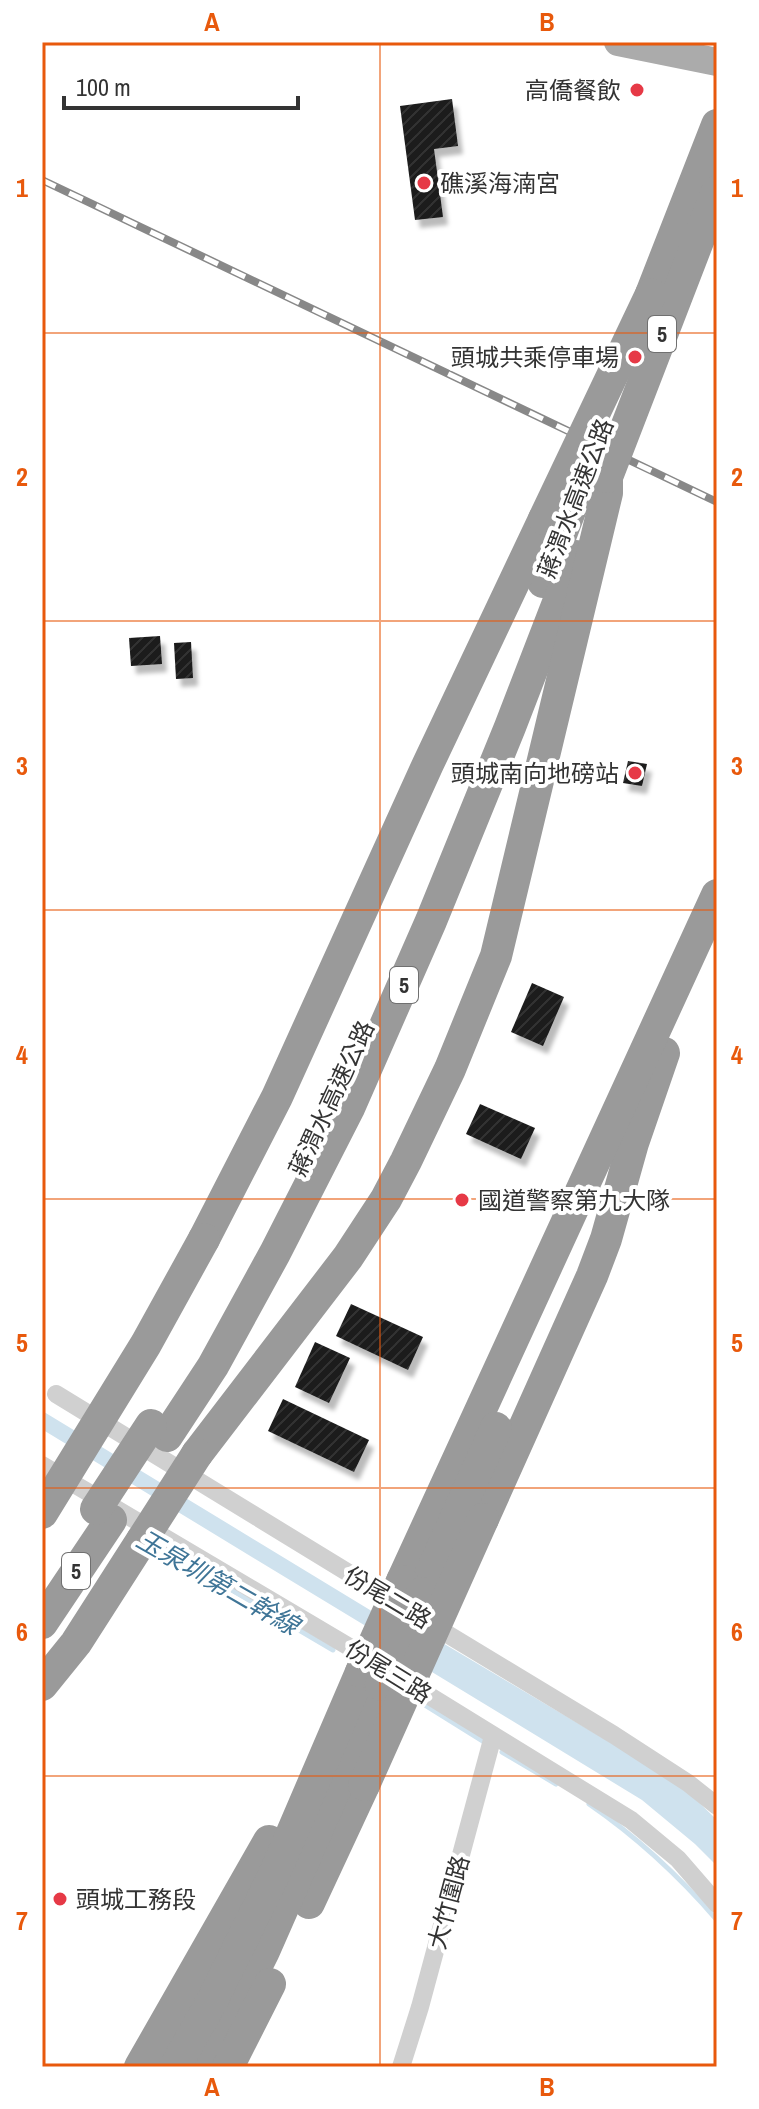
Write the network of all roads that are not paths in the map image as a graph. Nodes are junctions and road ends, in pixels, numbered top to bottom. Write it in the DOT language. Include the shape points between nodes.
graph roads {
  1 [pos="618,42"];
  2 [pos="717,62"];
  3 [pos="717,125"];
  4 [pos="717,192"];
  5 [pos="651,294"];
  6 [pos="589,510"];
  7 [pos="717,895"];
  8 [pos="717,938"];
  9 [pos="666,1049"];
  10 [pos="56,1394"];
  11 [pos="42,1465"];
  12 [pos="42,1513"];
  13 [pos="103,1514"];
  14 [pos="42,1584"];
  15 [pos="412,1587"];
  16 [pos="42,1623"];
  17 [pos="365,1684"];
  18 [pos="42,1685"];
  19 [pos="493,1736"];
  20 [pos="717,1806"];
  21 [pos="717,1904"];
  22 [pos="181,2064"];
  23 [pos="140,2067"];
  24 [pos="228,2067"];
  25 [pos="401,2067"];
  1 -- 2 [label="main road"];
  3 -- 5 [label="highway, 蔣渭水高速公路 / 5"];
  4 -- 6 [label="highway, 蔣渭水高速公路 / 5, bridge" via="607,477"];
  5 -- 6 [label="highway, 蔣渭水高速公路 / 5, bridge"];
  5 -- 12 [label="highway, bridge" via="277,1097 146,1344"];
  6 -- 13 [label="highway, 蔣渭水高速公路 / 5" via="510,727 349,1108 213,1366 159,1430"];
  6 -- 18 [label="highway, bridge" via="496,956 450,1069 386,1199 348,1257 197,1454 76,1643"];
  7 -- 15 [label="highway"];
  8 -- 9 [label="highway"];
  9 -- 15 [label="highway"];
  9 -- 24 [label="highway, bridge" via="592,1276 364,1785"];
  10 -- 20 [label="street, 份尾二路" via="614,1735"];
  11 -- 19 [label="street, 份尾三路"];
  13 -- 14 [label="highway, 蔣渭水高速公路 / 5"];
  13 -- 16 [label="highway, 蔣渭水高速公路 / 5"];
  15 -- 17 [label="highway, bridge"];
  17 -- 22 [label="highway" via="264,1951 242,1995"];
  17 -- 23 [label="highway"];
  19 -- 21 [label="street, 份尾三路" via="631,1820 678,1859"];
  19 -- 25 [label="street, 大竹圍路"];
}
